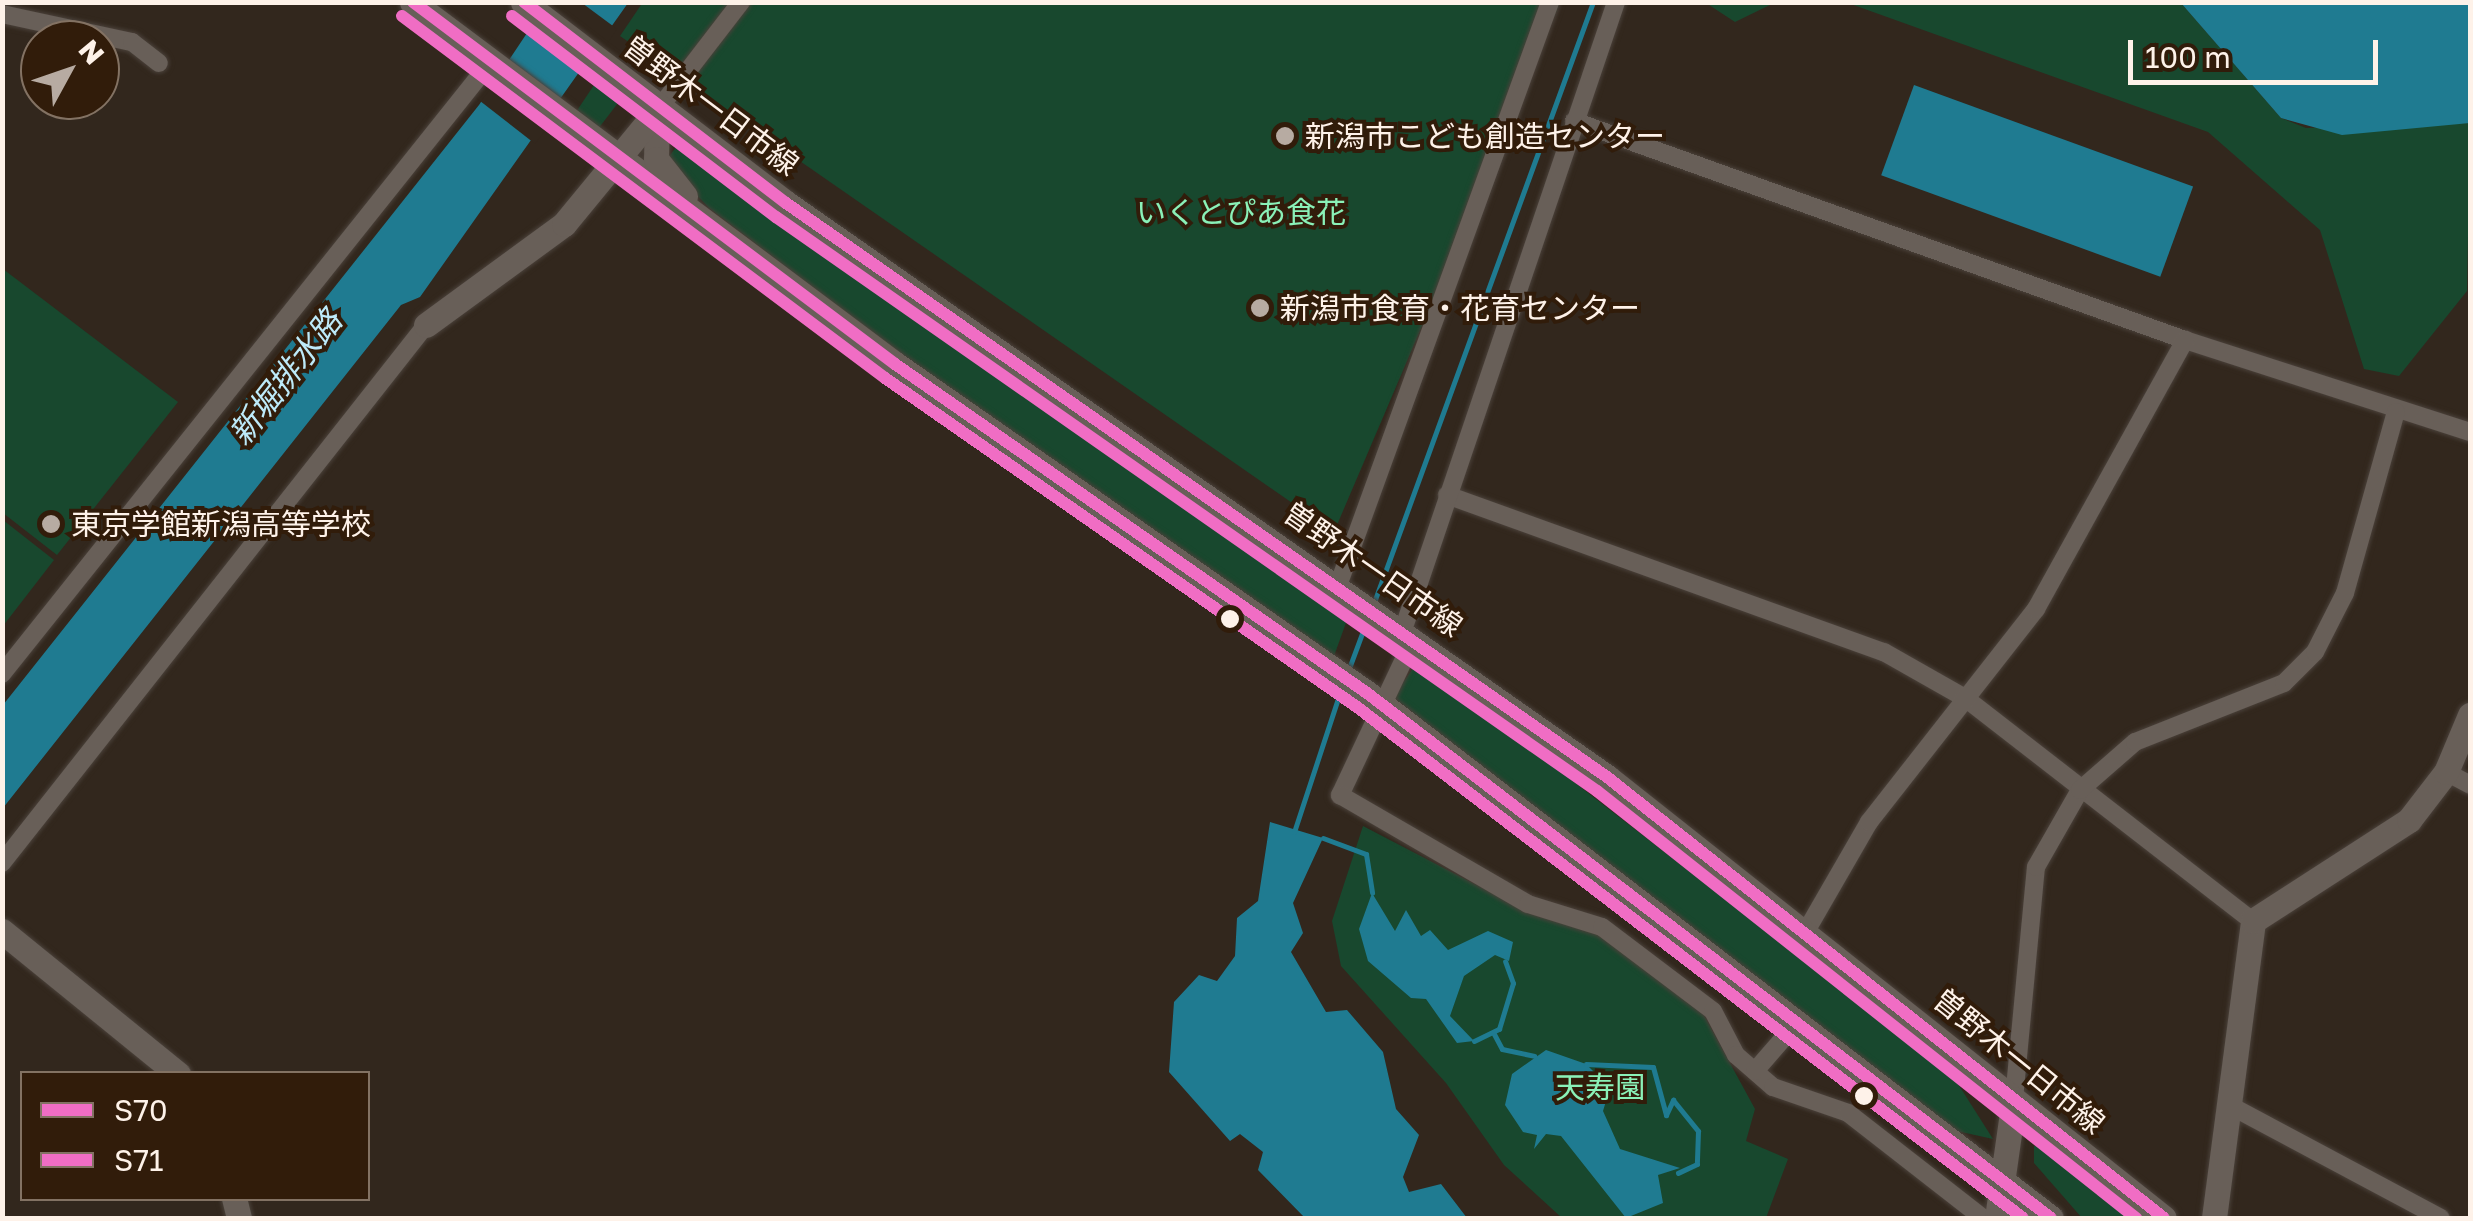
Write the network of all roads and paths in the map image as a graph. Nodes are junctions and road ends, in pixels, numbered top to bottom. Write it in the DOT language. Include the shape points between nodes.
graph roads {
  1 [pos="412,2"];
  2 [pos="740,2"];
  3 [pos="1550,2"];
  4 [pos="1616,2"];
  5 [pos="533,10"];
  6 [pos="2,14"];
  7 [pos="158,64"];
  8 [pos="491,66"];
  9 [pos="1574,120"];
  10 [pos="639,138"];
  11 [pos="745,255"];
  12 [pos="426,325"];
  13 [pos="2185,340"];
  14 [pos="2396,412"];
  15 [pos="2470,432"];
  16 [pos="1447,496"];
  17 [pos="1346,588"];
  18 [pos="1403,630"];
  19 [pos="2,674"];
  20 [pos="1374,698"];
  21 [pos="1965,698"];
  22 [pos="2470,715"];
  23 [pos="2446,772"];
  24 [pos="2470,785"];
  25 [pos="2080,790"];
  26 [pos="2,862"];
  27 [pos="2253,922"];
  28 [pos="2,931"];
  29 [pos="1805,932"];
  30 [pos="1795,1025"];
  31 [pos="174,1071"];
  32 [pos="1755,1071"];
  33 [pos="2014,1099"];
  34 [pos="2229,1105"];
  35 [pos="2005,1182"];
  36 [pos="1984,1218"];
  37 [pos="1997,1218"];
  38 [pos="2051,1218"];
  39 [pos="2164,1218"];
  40 [pos="2214,1218"];
  41 [pos="2441,1218"];
  1 -- 8 [label="main road, 曽野木一日市線"];
  2 -- 10 [label="street"];
  3 -- 17 [label="street"];
  4 -- 9 [label="street"];
  5 -- 10 [label="main road, 曽野木一日市線" via="595,65"];
  6 -- 7 [label="street" via="132,42"];
  8 -- 10 [label="main road, 曽野木一日市線" via="572,127"];
  8 -- 19 [label="street"];
  9 -- 13 [label="street"];
  9 -- 16 [label="street"];
  10 -- 11 [label="main road, 曽野木一日市線"];
  10 -- 11 [label="main road" via="665,176"];
  10 -- 12 [label="main road" via="540,244 466,288"];
  10 -- 17 [label="main road, 曽野木一日市線" via="724,156"];
  11 -- 20 [label="main road, 曽野木一日市線"];
  12 -- 26 [label="street"];
  13 -- 14 [label="street"];
  13 -- 21 [label="street" via="2036,609"];
  14 -- 15 [label="street"];
  14 -- 25 [label="street" via="2345,593 2316,652 2284,683 2135,742"];
  16 -- 18 [label="street"];
  16 -- 21 [label="street" via="1884,652"];
  17 -- 18 [label="main road, 曽野木一日市線"];
  18 -- 20 [label="street"];
  18 -- 29 [label="main road, 曽野木一日市線"];
  20 -- 30 [label="main road, 曽野木一日市線"];
  20 -- 32 [label="street" via="1340,795 1528,904 1602,927 1713,1011"];
  21 -- 25 [label="street"];
  21 -- 29 [label="street" via="1868,822"];
  22 -- 23 [label="main road"];
  23 -- 24 [label="street"];
  23 -- 27 [label="main road" via="2409,820"];
  25 -- 27 [label="street"];
  25 -- 33 [label="street" via="2036,867"];
  27 -- 34 [label="main road"];
  28 -- 31 [label="main road"];
  29 -- 33 [label="main road, 曽野木一日市線"];
  30 -- 32 [label="street"];
  30 -- 35 [label="main road, 曽野木一日市線"];
  32 -- 36 [label="street" via="1773,1087 1848,1113"];
  33 -- 35 [label="main road"];
  33 -- 39 [label="main road, 曽野木一日市線"];
  34 -- 40 [label="main road"];
  34 -- 41 [label="street"];
  35 -- 37 [label="main road"];
  35 -- 38 [label="main road, 曽野木一日市線"];
}
